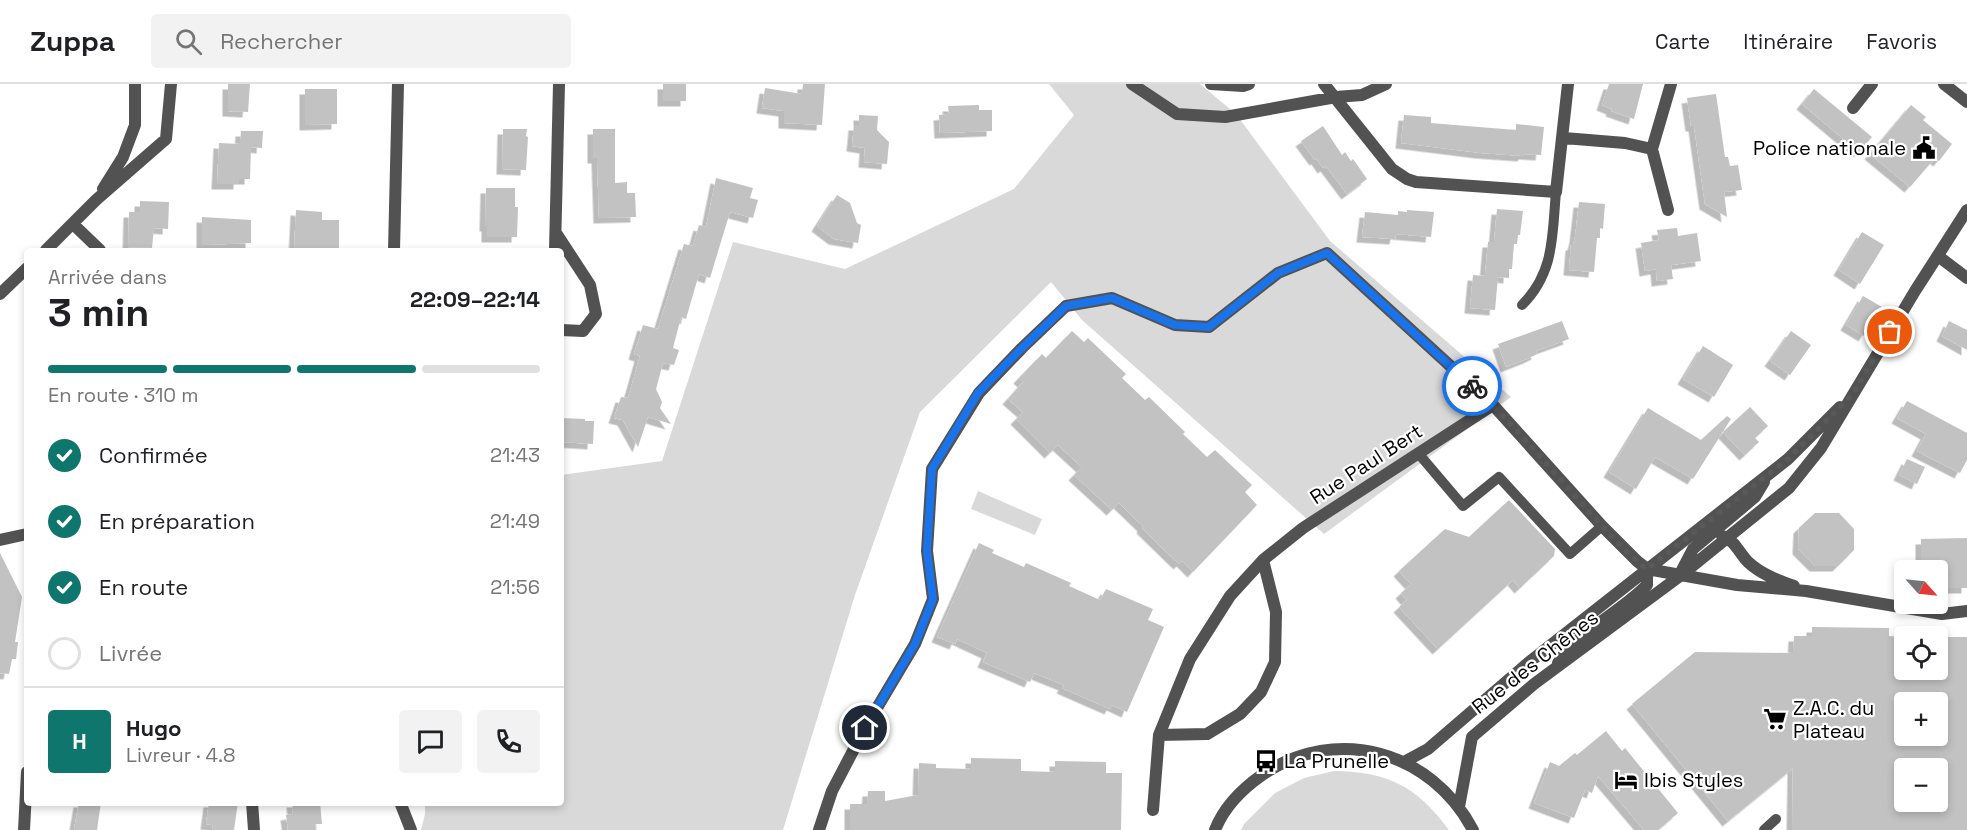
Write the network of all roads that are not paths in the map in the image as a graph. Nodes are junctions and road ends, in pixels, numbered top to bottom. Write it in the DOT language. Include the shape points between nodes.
graph roads {
  1 [pos="135,84"];
  2 [pos="171,84"];
  3 [pos="398,84"];
  4 [pos="559,84"];
  5 [pos="1132,84"];
  6 [pos="1211,84"];
  7 [pos="1249,84"];
  8 [pos="1324,84"];
  9 [pos="1386,84"];
  10 [pos="1568,84"];
  11 [pos="1671,84"];
  12 [pos="1872,84"];
  13 [pos="1944,84"];
  14 [pos="1336,97"];
  15 [pos="1967,102"];
  16 [pos="1853,108"];
  17 [pos="1564,138"];
  18 [pos="1652,149"];
  19 [pos="1556,192"];
  20 [pos="96,200"];
  21 [pos="1668,210"];
  22 [pos="1967,210"];
  23 [pos="73,225"];
  24 [pos="556,233"];
  25 [pos="48,248"];
  26 [pos="98,248"];
  27 [pos="394,248"];
  28 [pos="555,248"];
  29 [pos="1938,256"];
  30 [pos="24,271"];
  31 [pos="1967,278"];
  32 [pos="0,294"];
  33 [pos="1522,305"];
  34 [pos="564,330"];
  35 [pos="1853,394"];
  36 [pos="1493,405"];
  37 [pos="1418,453"];
  38 [pos="1770,473"];
  39 [pos="1602,526"];
  40 [pos="1699,530"];
  41 [pos="1713,533"];
  42 [pos="24,535"];
  43 [pos="1728,538"];
  44 [pos="0,540"];
  45 [pos="1263,560"];
  46 [pos="1647,569"];
  47 [pos="1680,576"];
  48 [pos="1806,591"];
  49 [pos="1967,611"];
  50 [pos="1554,670"];
  51 [pos="1159,735"];
  52 [pos="1404,762"];
  53 [pos="25,806"];
  54 [pos="252,806"];
  55 [pos="400,806"];
  56 [pos="1459,807"];
  57 [pos="1153,810"];
  58 [pos="1776,819"];
  59 [pos="24,830"];
  60 [pos="254,830"];
  61 [pos="411,830"];
  62 [pos="819,830"];
  63 [pos="1215,830"];
  64 [pos="1473,830"];
  65 [pos="1764,830"];
  1 -- 20 [label="street" via="135,125 123,157"];
  2 -- 20 [label="street" via="166,139"];
  3 -- 27 [label="street"];
  4 -- 24 [label="street"];
  5 -- 14 [label="street" via="1177,114 1225,117"];
  6 -- 7 [label="street"];
  8 -- 14 [label="street"];
  9 -- 14 [label="street" via="1362,94"];
  10 -- 17 [label="street"];
  11 -- 18 [label="street"];
  12 -- 16 [label="street"];
  13 -- 15 [label="street"];
  14 -- 19 [label="street" via="1392,169 1407,179"];
  17 -- 18 [label="street"];
  17 -- 19 [label="street"];
  18 -- 21 [label="street"];
  19 -- 33 [label="lane" via="1550,256 1544,275"];
  20 -- 23 [label="street"];
  22 -- 29 [label="street, Rue des Chênes"];
  23 -- 25 [label="street"];
  23 -- 26 [label="street"];
  24 -- 28 [label="street"];
  24 -- 34 [label="street" via="590,285 596,314 583,331"];
  29 -- 31 [label="street"];
  29 -- 35 [label="street, Rue des Chênes"];
  30 -- 32 [label="street"];
  35 -- 38 [label="street, Rue des Chênes"];
  35 -- 43 [label="street, Rue des Chênes" via="1821,448 1788,488"];
  36 -- 37 [label="street, Rue Paul Bert"];
  36 -- 39 [label="street"];
  36 -- 62 [label="street" via="1327,253 1278,273 1209,327 1175,325 1112,298 1066,306 978,393 932,469 927,551 933,599 915,644 832,791"];
  37 -- 39 [label="lane" via="1463,506 1499,477 1570,554"];
  37 -- 45 [label="street, Rue Paul Bert" via="1312,521"];
  38 -- 40 [label="street, Rue des Chênes"];
  38 -- 41 [label="street" via="1755,497"];
  39 -- 46 [label="street"];
  40 -- 41 [label="street"];
  40 -- 46 [label="street, Rue des Chênes"];
  41 -- 43 [label="street"];
  41 -- 47 [label="street" via="1694,549"];
  42 -- 44 [label="street"];
  43 -- 47 [label="street, Rue des Chênes"];
  43 -- 48 [label="street" via="1747,561 1766,575"];
  45 -- 51 [label="street, Rue Paul Bert" via="1230,596 1190,659"];
  45 -- 51 [label="street" via="1276,612 1275,662 1261,692 1240,714 1207,734"];
  46 -- 47 [label="street"];
  46 -- 50 [label="street" via="1647,585 1632,601 1567,649"];
  46 -- 52 [label="street, Rue des Chênes" via="1428,749"];
  47 -- 48 [label="street"];
  47 -- 50 [label="street, Rue des Chênes"];
  48 -- 49 [label="street" via="1942,614"];
  50 -- 56 [label="street, Rue des Chênes" via="1472,737"];
  51 -- 57 [label="street, Rue Paul Bert"];
  52 -- 56 [label="street" via="1444,789"];
  52 -- 63 [label="street" via="1377,752 1347,748 1318,750 1280,763 1246,786 1221,816"];
  53 -- 59 [label="street"];
  54 -- 60 [label="street"];
  55 -- 61 [label="street"];
  56 -- 64 [label="street"];
  58 -- 65 [label="lane"];
}
